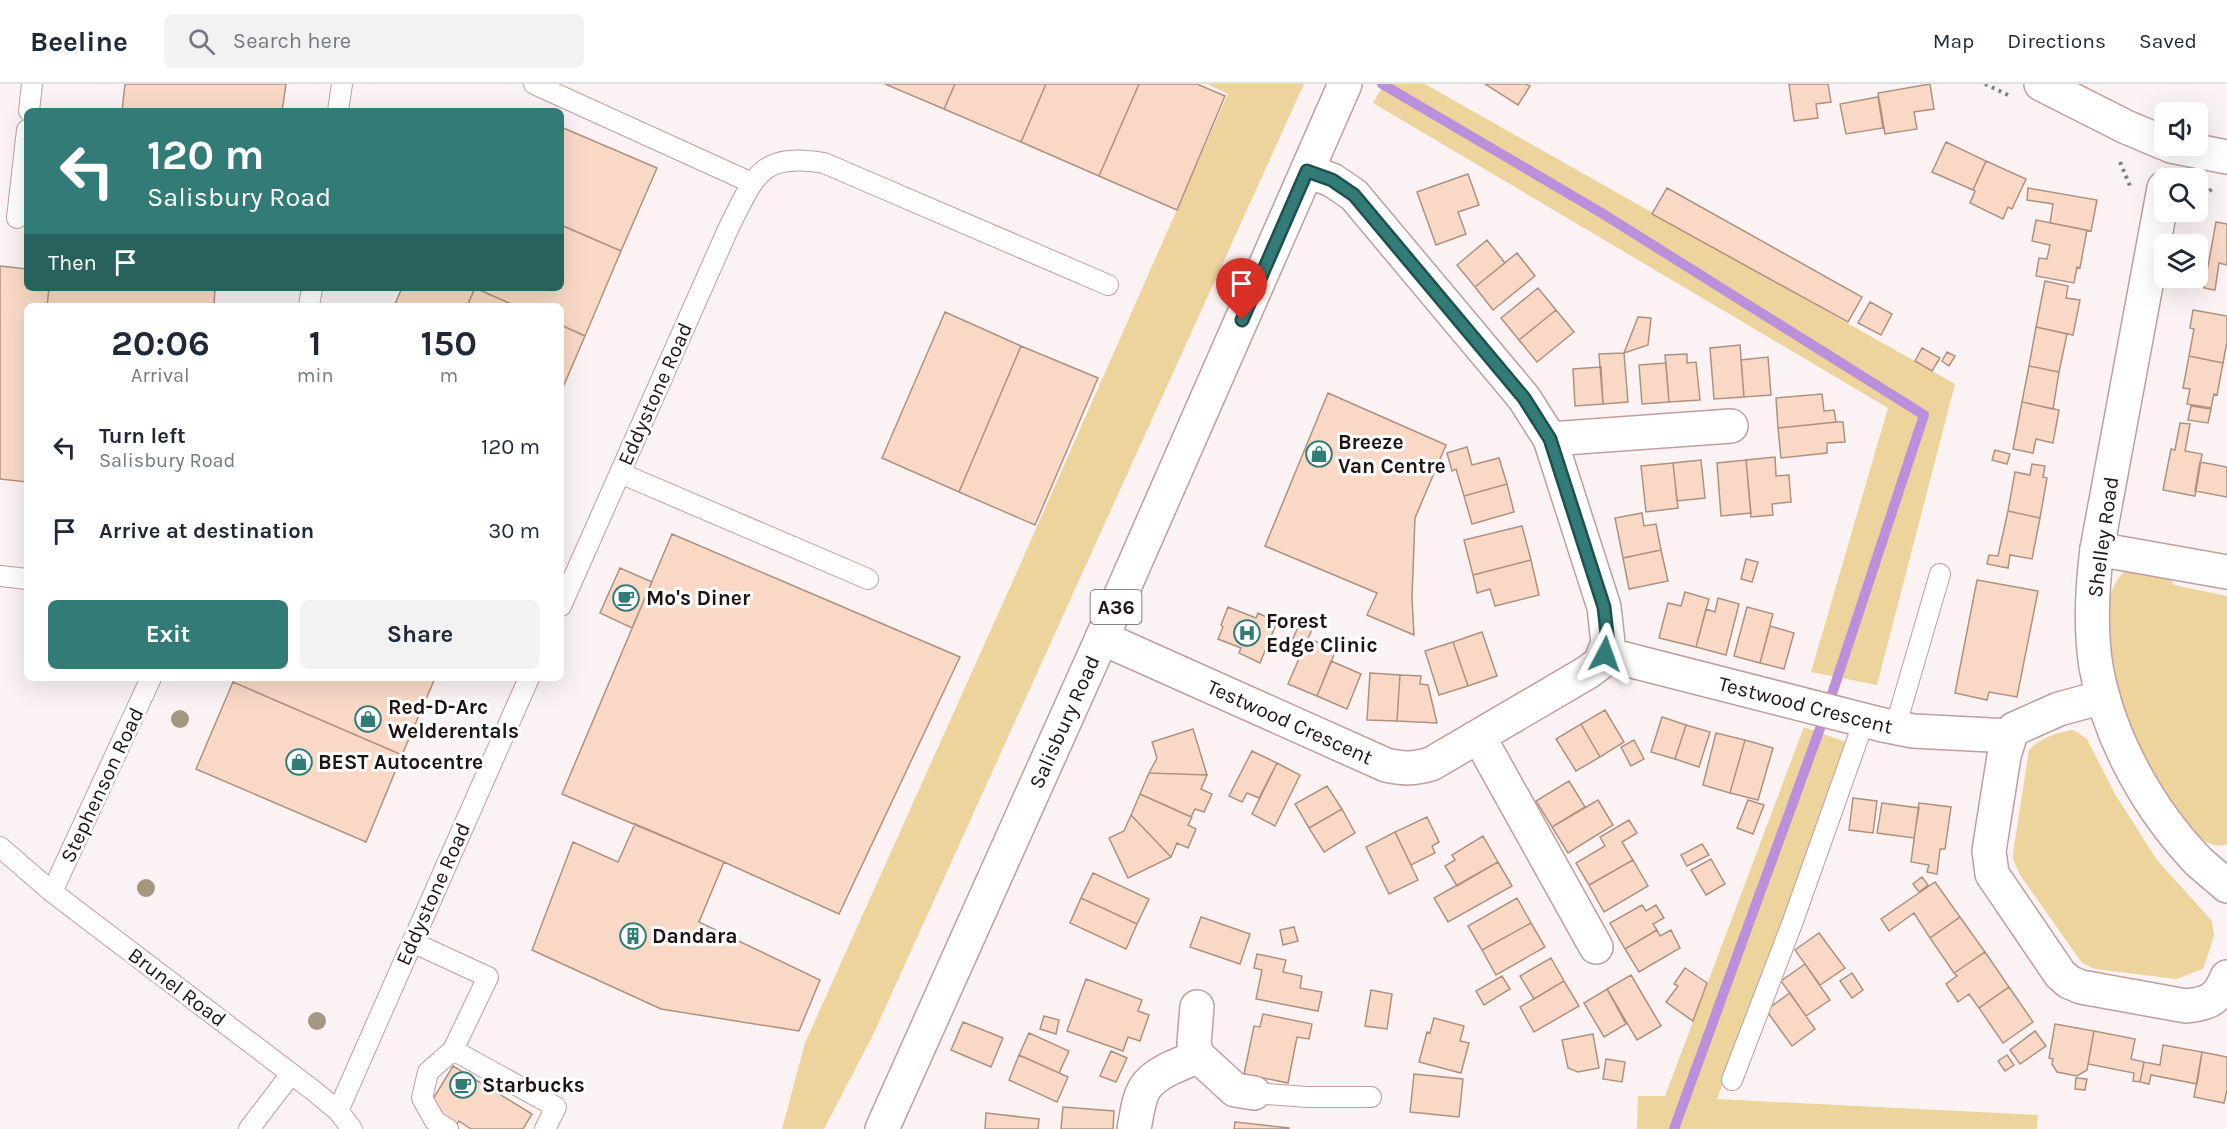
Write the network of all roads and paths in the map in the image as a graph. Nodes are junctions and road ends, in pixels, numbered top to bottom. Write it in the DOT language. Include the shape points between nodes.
graph roads {
  1 [pos="32,84"];
  2 [pos="342,84"];
  3 [pos="534,84"];
  4 [pos="1345,84"];
  5 [pos="2041,84"];
  6 [pos="29,108"];
  7 [pos="338,108"];
  8 [pos="2154,139"];
  9 [pos="2208,153"];
  10 [pos="24,156"];
  11 [pos="2227,157"];
  12 [pos="1307,171"];
  13 [pos="752,183"];
  14 [pos="17,218"];
  15 [pos="2158,222"];
  16 [pos="1107,285"];
  17 [pos="1731,426"];
  18 [pos="1550,439"];
  19 [pos="620,473"];
  20 [pos="2097,549"];
  21 [pos="2227,573"];
  22 [pos="1940,574"];
  23 [pos="0,576"];
  24 [pos="24,579"];
  25 [pos="868,579"];
  26 [pos="564,599"];
  27 [pos="1102,638"];
  28 [pos="1605,654"];
  29 [pos="150,681"];
  30 [pos="528,681"];
  31 [pos="2103,697"];
  32 [pos="1880,724"];
  33 [pos="2010,736"];
  34 [pos="1479,737"];
  35 [pos="0,847"];
  36 [pos="2227,886"];
  37 [pos="52,892"];
  38 [pos="412,942"];
  39 [pos="1596,947"];
  40 [pos="2227,977"];
  41 [pos="1197,1006"];
  42 [pos="453,1050"];
  43 [pos="1197,1055"];
  44 [pos="291,1074"];
  45 [pos="1732,1080"];
  46 [pos="1254,1094"];
  47 [pos="1371,1097"];
  48 [pos="338,1111"];
  49 [pos="1137,1115"];
  50 [pos="249,1129"];
  51 [pos="352,1129"];
  52 [pos="448,1129"];
  53 [pos="545,1129"];
  54 [pos="882,1129"];
  1 -- 6 [label="lane"];
  2 -- 7 [label="lane"];
  3 -- 13 [label="lane"];
  4 -- 12 [label="street, Salisbury Road / A36"];
  5 -- 8 [label="street"];
  9 -- 11 [label="street"];
  10 -- 14 [label="lane"];
  12 -- 18 [label="street" via="1332,180 1354,195 1524,398"];
  12 -- 27 [label="street, Salisbury Road / A36"];
  13 -- 16 [label="lane, Eddystone Road" via="771,164 798,159 824,163"];
  13 -- 19 [label="lane, Eddystone Road"];
  15 -- 20 [label="street, Shelley Road"];
  17 -- 18 [label="street"];
  18 -- 28 [label="street" via="1604,607 1608,634"];
  19 -- 25 [label="lane"];
  19 -- 26 [label="lane, Eddystone Road"];
  20 -- 21 [label="street"];
  20 -- 31 [label="street, Shelley Road" via="2092,621"];
  22 -- 32 [label="lane"];
  23 -- 24 [label="lane"];
  27 -- 34 [label="street, Testwood Crescent" via="1386,765 1414,769 1431,764"];
  27 -- 54 [label="street, Salisbury Road / A36"];
  28 -- 32 [label="street, Testwood Crescent"];
  28 -- 34 [label="street, Testwood Crescent" via="1588,672"];
  29 -- 37 [label="lane, Stephenson Road"];
  30 -- 38 [label="lane, Eddystone Road"];
  31 -- 33 [label="street" via="2019,726"];
  31 -- 36 [label="street, Shelley Road" via="2116,736 2169,827"];
  32 -- 33 [label="street, Testwood Crescent" via="1914,731"];
  32 -- 45 [label="lane" via="1793,921"];
  33 -- 40 [label="street" via="1989,862 1992,874 2060,974 2081,987 2186,1006 2213,999"];
  34 -- 39 [label="street"];
  35 -- 37 [label="lane, Brunel Road"];
  37 -- 44 [label="lane, Brunel Road"];
  38 -- 42 [label="lane" via="488,977"];
  38 -- 48 [label="lane, Eddystone Road"];
  41 -- 43 [label="street"];
  42 -- 52 [label="lane" via="429,1072 422,1098 435,1121"];
  42 -- 53 [label="lane" via="556,1107"];
  43 -- 46 [label="street" via="1235,1090"];
  43 -- 49 [label="street" via="1148,1082"];
  44 -- 48 [label="lane, Brunel Road"];
  44 -- 50 [label="lane"];
  46 -- 47 [label="lane"];
  48 -- 51 [label="lane, Brunel Road"];
}
